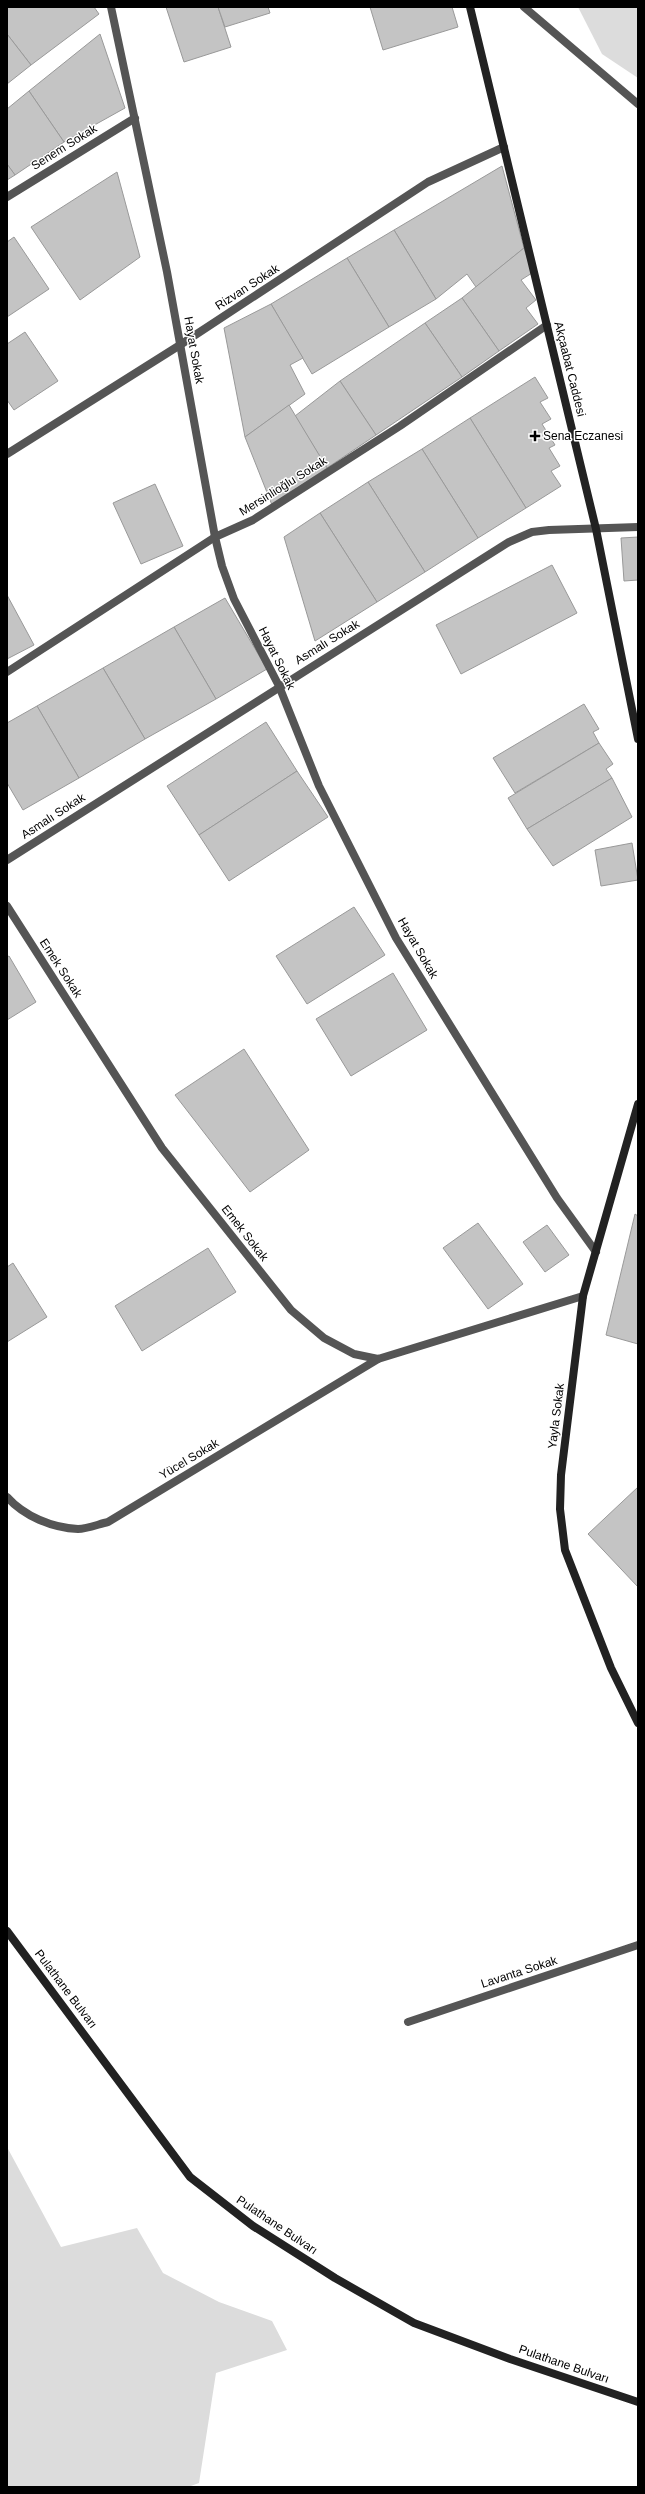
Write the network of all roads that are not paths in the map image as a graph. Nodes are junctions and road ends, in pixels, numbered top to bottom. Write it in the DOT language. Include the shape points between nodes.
graph roads {
  1 [pos="111,7"];
  2 [pos="470,7"];
  3 [pos="524,7"];
  4 [pos="638,104"];
  5 [pos="135,118"];
  6 [pos="504,147"];
  7 [pos="7,197"];
  8 [pos="547,325"];
  9 [pos="180,345"];
  10 [pos="7,454"];
  11 [pos="638,527"];
  12 [pos="596,529"];
  13 [pos="215,537"];
  14 [pos="7,672"];
  15 [pos="279,686"];
  16 [pos="638,739"];
  17 [pos="7,860"];
  18 [pos="7,906"];
  19 [pos="638,1104"];
  20 [pos="596,1252"];
  21 [pos="583,1296"];
  22 [pos="378,1359"];
  23 [pos="7,1497"];
  24 [pos="638,1723"];
  25 [pos="7,1931"];
  26 [pos="638,1945"];
  27 [pos="408,2022"];
  28 [pos="638,2402"];
  1 -- 5 [label="street, Hayat Sokak"];
  2 -- 6 [label="street, Akçaabat Caddesi"];
  3 -- 4 [label="street"];
  5 -- 7 [label="street, Senem Sokak"];
  5 -- 9 [label="street, Hayat Sokak"];
  6 -- 8 [label="street, Akçaabat Caddesi"];
  6 -- 9 [label="street, Rizvan Sokak" via="428,182"];
  8 -- 12 [label="street, Akçaabat Caddesi"];
  8 -- 13 [label="street, Mersinlioğlu Sokak" via="400,426 260,516"];
  9 -- 10 [label="street, Rizvan Sokak"];
  9 -- 13 [label="street, Hayat Sokak"];
  11 -- 12 [label="street, Asmalı Sokak"];
  12 -- 15 [label="street, Asmalı Sokak" via="532,532 509,542"];
  12 -- 16 [label="street, Akçaabat Caddesi"];
  13 -- 14 [label="street, Mersinlioğlu Sokak"];
  13 -- 15 [label="street, Hayat Sokak" via="234,599"];
  15 -- 17 [label="street, Asmalı Sokak"];
  15 -- 20 [label="street, Hayat Sokak" via="319,786 396,938 557,1198"];
  18 -- 22 [label="street, Emek Sokak" via="162,1148 291,1310 324,1338 354,1354"];
  19 -- 20 [label="street, Yayla Sokak"];
  20 -- 21 [label="street, Yayla Sokak"];
  21 -- 22 [label="street, Emek Sokak"];
  21 -- 24 [label="street, Yayla Sokak" via="561,1475 560,1509 564,1543 611,1668"];
  22 -- 23 [label="street, Yücel Sokak" via="108,1522 79,1529 46,1524"];
  25 -- 28 [label="street, Pulathane Bulvarı" via="190,2177 253,2226 335,2278 414,2323 510,2359"];
  26 -- 27 [label="street, Lavanta Sokak"];
}
